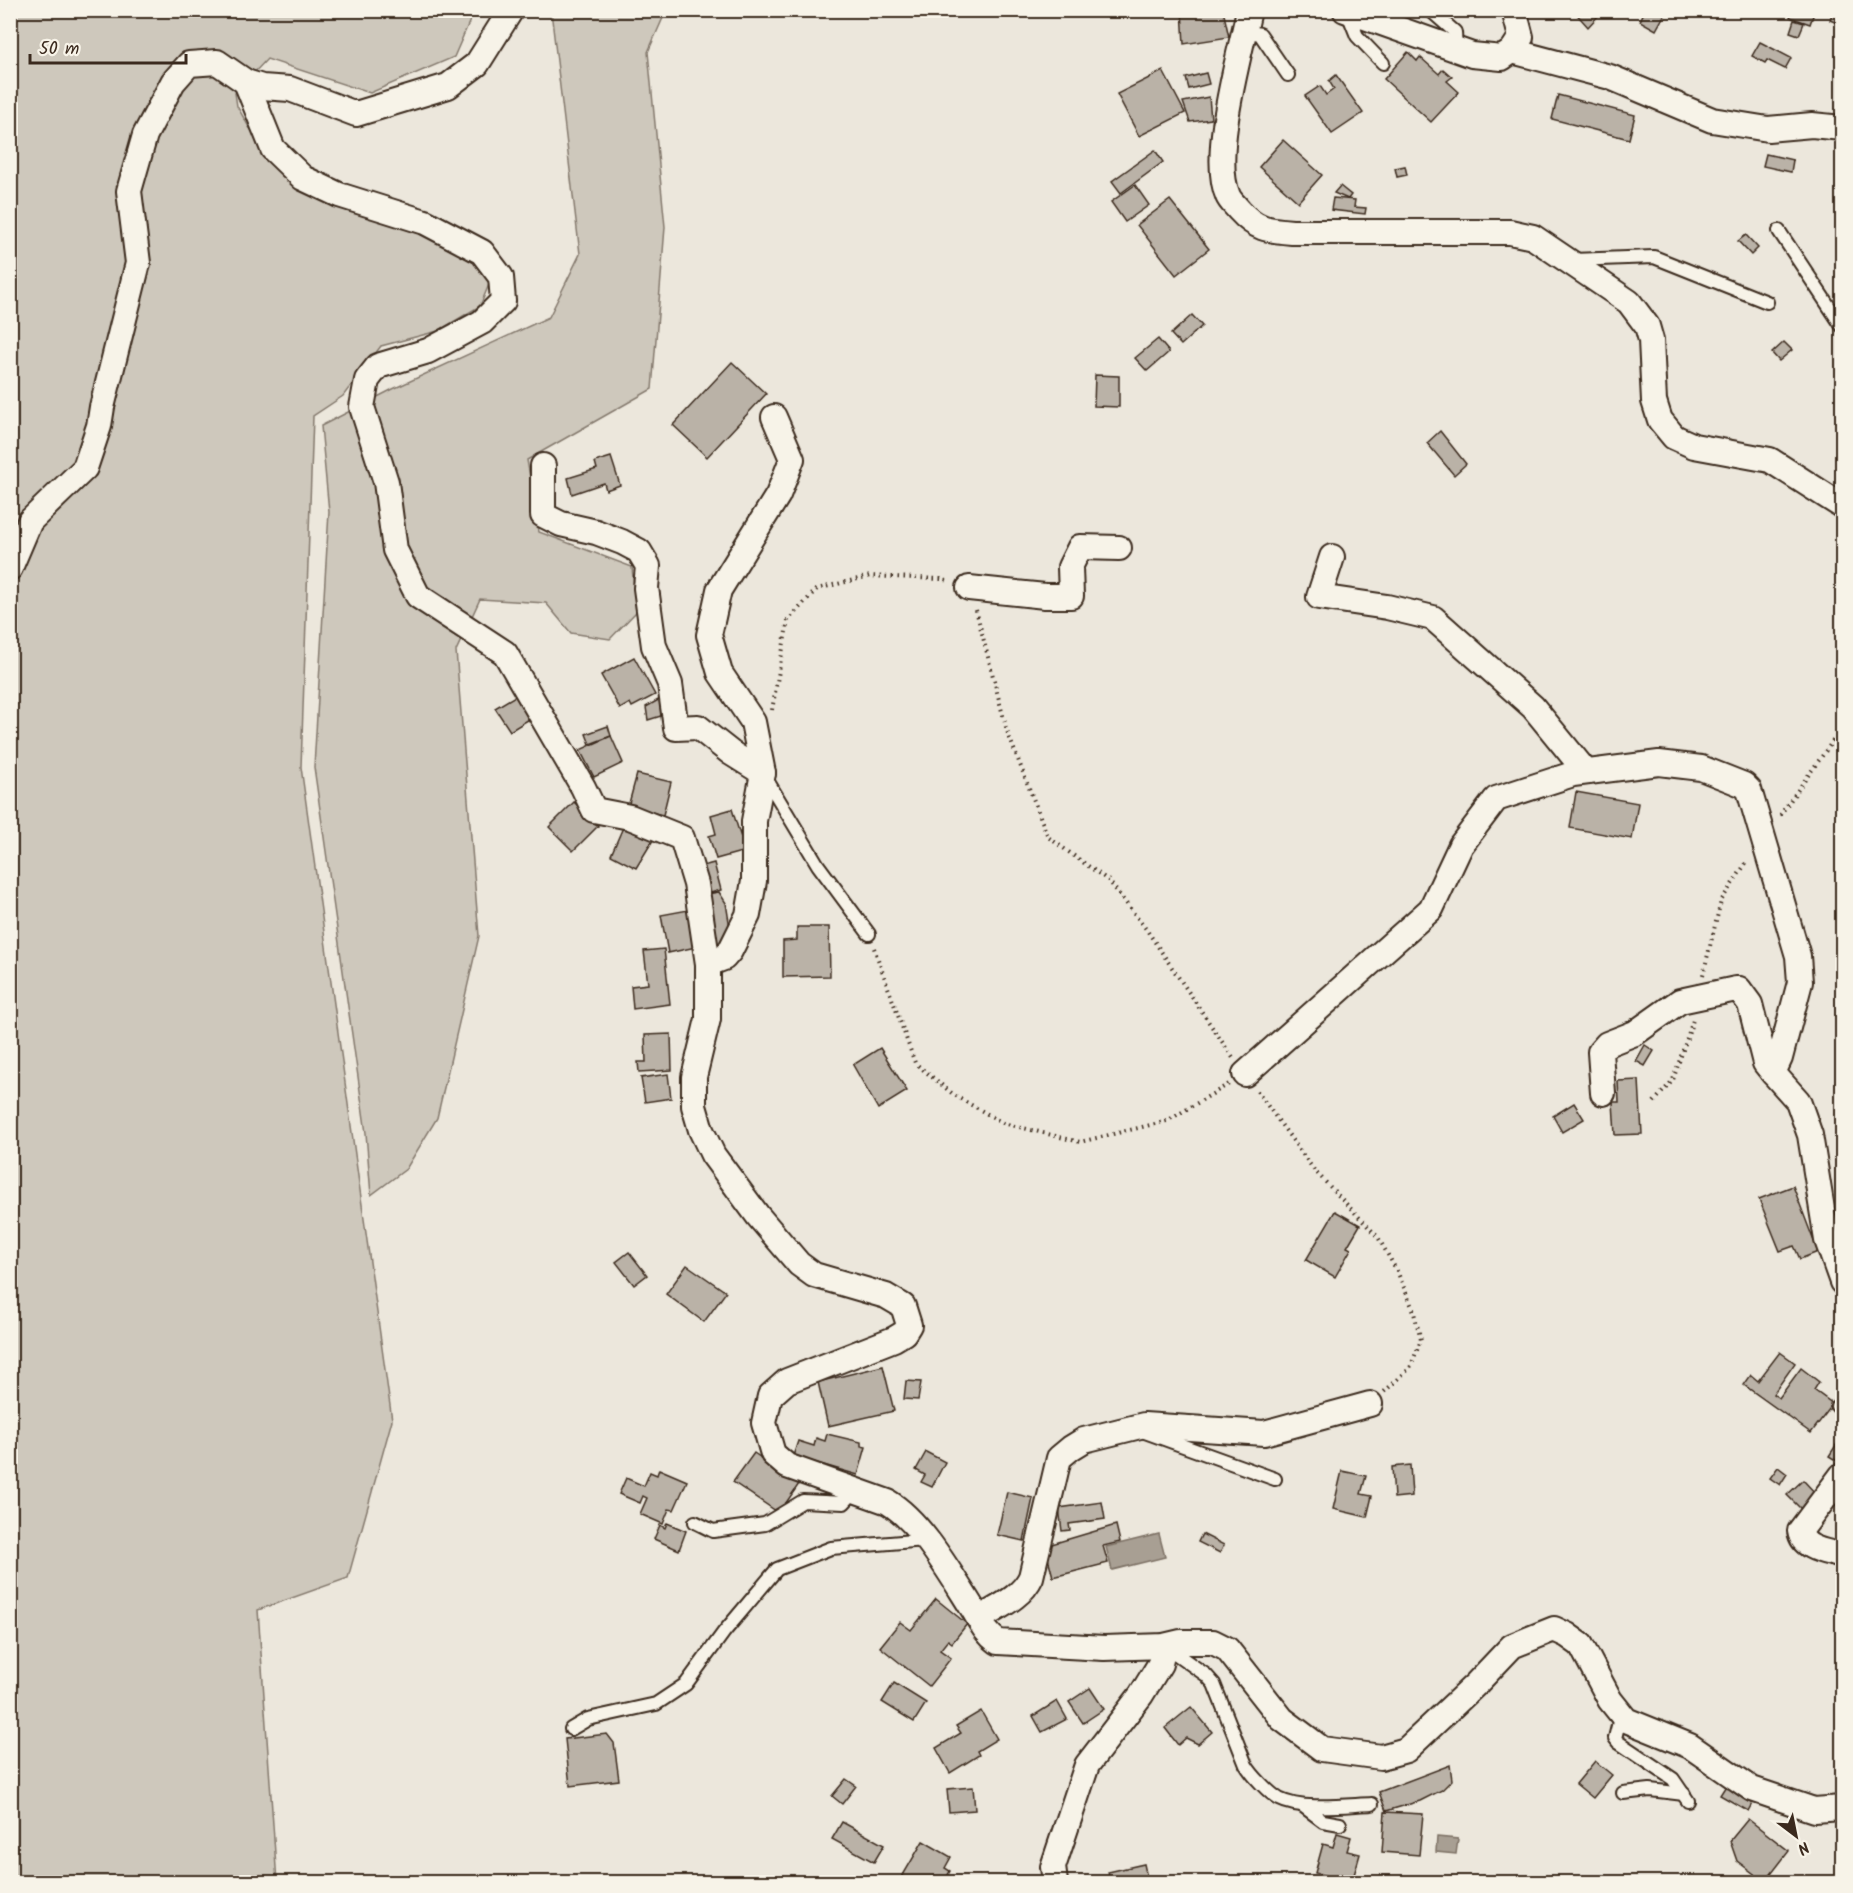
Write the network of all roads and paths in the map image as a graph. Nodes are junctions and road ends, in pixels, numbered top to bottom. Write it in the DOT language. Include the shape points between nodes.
graph roads {
  1 [pos="511,10"];
  2 [pos="1430,10"];
  3 [pos="1514,10"];
  4 [pos="1346,11"];
  5 [pos="1247,21"];
  6 [pos="1456,50"];
  7 [pos="1512,51"];
  8 [pos="1383,63"];
  9 [pos="1288,75"];
  10 [pos="246,82"];
  11 [pos="1842,128"];
  12 [pos="1779,231"];
  13 [pos="1568,260"];
  14 [pos="1767,302"];
  15 [pos="1842,326"];
  16 [pos="774,417"];
  17 [pos="543,466"];
  18 [pos="1842,506"];
  19 [pos="1119,548"];
  20 [pos="1332,557"];
  21 [pos="10,568"];
  22 [pos="969,588"];
  23 [pos="771,720"];
  24 [pos="1842,728"];
  25 [pos="1586,772"];
  26 [pos="763,773"];
  27 [pos="1764,838"];
  28 [pos="869,934"];
  29 [pos="708,964"];
  30 [pos="1698,997"];
  31 [pos="1773,1073"];
  32 [pos="1245,1074"];
  33 [pos="1603,1093"];
  34 [pos="1653,1102"];
  35 [pos="1842,1282"];
  36 [pos="1370,1404"];
  37 [pos="1132,1428"];
  38 [pos="1842,1478"];
  39 [pos="1275,1479"];
  40 [pos="855,1491"];
  41 [pos="695,1522"];
  42 [pos="925,1540"];
  43 [pos="1842,1557"];
  44 [pos="979,1619"];
  45 [pos="1164,1646"];
  46 [pos="1621,1714"];
  47 [pos="571,1729"];
  48 [pos="1623,1793"];
  49 [pos="1372,1804"];
  50 [pos="1303,1806"];
  51 [pos="1842,1808"];
  52 [pos="1340,1824"];
  53 [pos="1055,1882"];
  1 -- 10 [label="street" via="477,64 448,86 356,114 290,89"];
  2 -- 6 [label="lane" via="1455,32"];
  3 -- 7 [label="street" via="1521,38"];
  4 -- 6 [label="street"];
  4 -- 8 [label="lane" via="1358,36"];
  5 -- 9 [label="lane"];
  5 -- 13 [label="street" via="1224,128 1223,170 1229,198 1249,220 1266,230 1292,232 1510,232 1533,237"];
  6 -- 7 [label="street" via="1502,58"];
  7 -- 11 [label="street" via="1610,77 1712,120 1768,129 1812,125"];
  10 -- 21 [label="street" via="217,62 189,64 173,82 145,135 129,191 138,263 99,426 85,468 30,521"];
  10 -- 29 [label="street" via="273,149 303,178 339,195 425,222 482,252 501,277 503,301 482,322 428,351 378,366 367,380 362,406 386,482 394,550 418,596 505,653 594,810 630,817 682,838 696,884"];
  12 -- 15 [label="lane"];
  13 -- 14 [label="lane" via="1654,257"];
  13 -- 18 [label="street" via="1629,302 1647,326 1654,401 1660,420 1674,437 1694,446 1770,460"];
  16 -- 26 [label="street" via="792,459 777,495 718,590 709,635 720,673 753,722"];
  17 -- 26 [label="street" via="543,515 622,542 639,551 648,566 649,621 654,646 670,684 676,728 698,727"];
  19 -- 22 [label="street" via="1080,547 1070,567 1071,596"];
  20 -- 25 [label="street" via="1319,597 1433,618 1533,707"];
  22 -- 23 [label="path" via="941,579 870,576 817,589 788,620"];
  22 -- 32 [label="path" via="1007,731 1048,837 1109,881"];
  24 -- 27 [label="path"];
  25 -- 27 [label="street" via="1659,763 1701,768 1744,784"];
  25 -- 32 [label="street" via="1496,799 1461,845 1431,909"];
  26 -- 28 [label="lane" via="819,865"];
  26 -- 29 [label="street" via="754,821 755,861 748,915 730,951"];
  27 -- 30 [label="path" via="1721,901"];
  27 -- 31 [label="street" via="1798,956 1800,982"];
  28 -- 32 [label="path" via="915,1063 954,1095 1003,1123 1080,1142 1167,1121"];
  29 -- 40 [label="street" via="708,1019 693,1077 694,1106 712,1155 799,1264 814,1275 886,1296 903,1306 909,1325 894,1339 787,1381 770,1396 764,1423 773,1454 787,1466"];
  30 -- 31 [label="street" via="1739,989 1750,1004 1765,1063"];
  30 -- 33 [label="street" via="1680,1001 1635,1033 1602,1047"];
  30 -- 34 [label="path" via="1691,1032 1673,1080"];
  31 -- 35 [label="street" via="1798,1101 1810,1135 1827,1240"];
  32 -- 36 [label="path" via="1314,1170 1378,1237 1413,1309 1421,1340 1410,1368"];
  36 -- 37 [label="street" via="1264,1433 1144,1425"];
  37 -- 39 [label="lane"];
  37 -- 44 [label="street" via="1084,1440 1059,1458 1027,1585"];
  38 -- 43 [label="street" via="1800,1531 1806,1545"];
  40 -- 41 [label="lane" via="844,1503 803,1501 765,1524 713,1532"];
  40 -- 42 [label="street" via="899,1509"];
  42 -- 44 [label="street"];
  42 -- 47 [label="lane" via="831,1548 777,1569 686,1684 656,1704 588,1719"];
  44 -- 45 [label="street" via="987,1634 998,1642 1104,1648"];
  45 -- 46 [label="street" via="1213,1642 1227,1648 1282,1719 1322,1749 1381,1757 1406,1750 1512,1647 1554,1629 1581,1645"];
  45 -- 50 [label="lane" via="1214,1684 1251,1772 1279,1798"];
  45 -- 53 [label="street" via="1160,1664 1141,1695 1087,1765 1053,1867"];
  46 -- 48 [label="lane" via="1615,1738 1618,1742 1673,1779 1686,1798 1650,1790"];
  46 -- 51 [label="street" via="1626,1720 1690,1746 1752,1789 1814,1809"];
  49 -- 50 [label="lane"];
  50 -- 52 [label="lane" via="1323,1821"];
}
